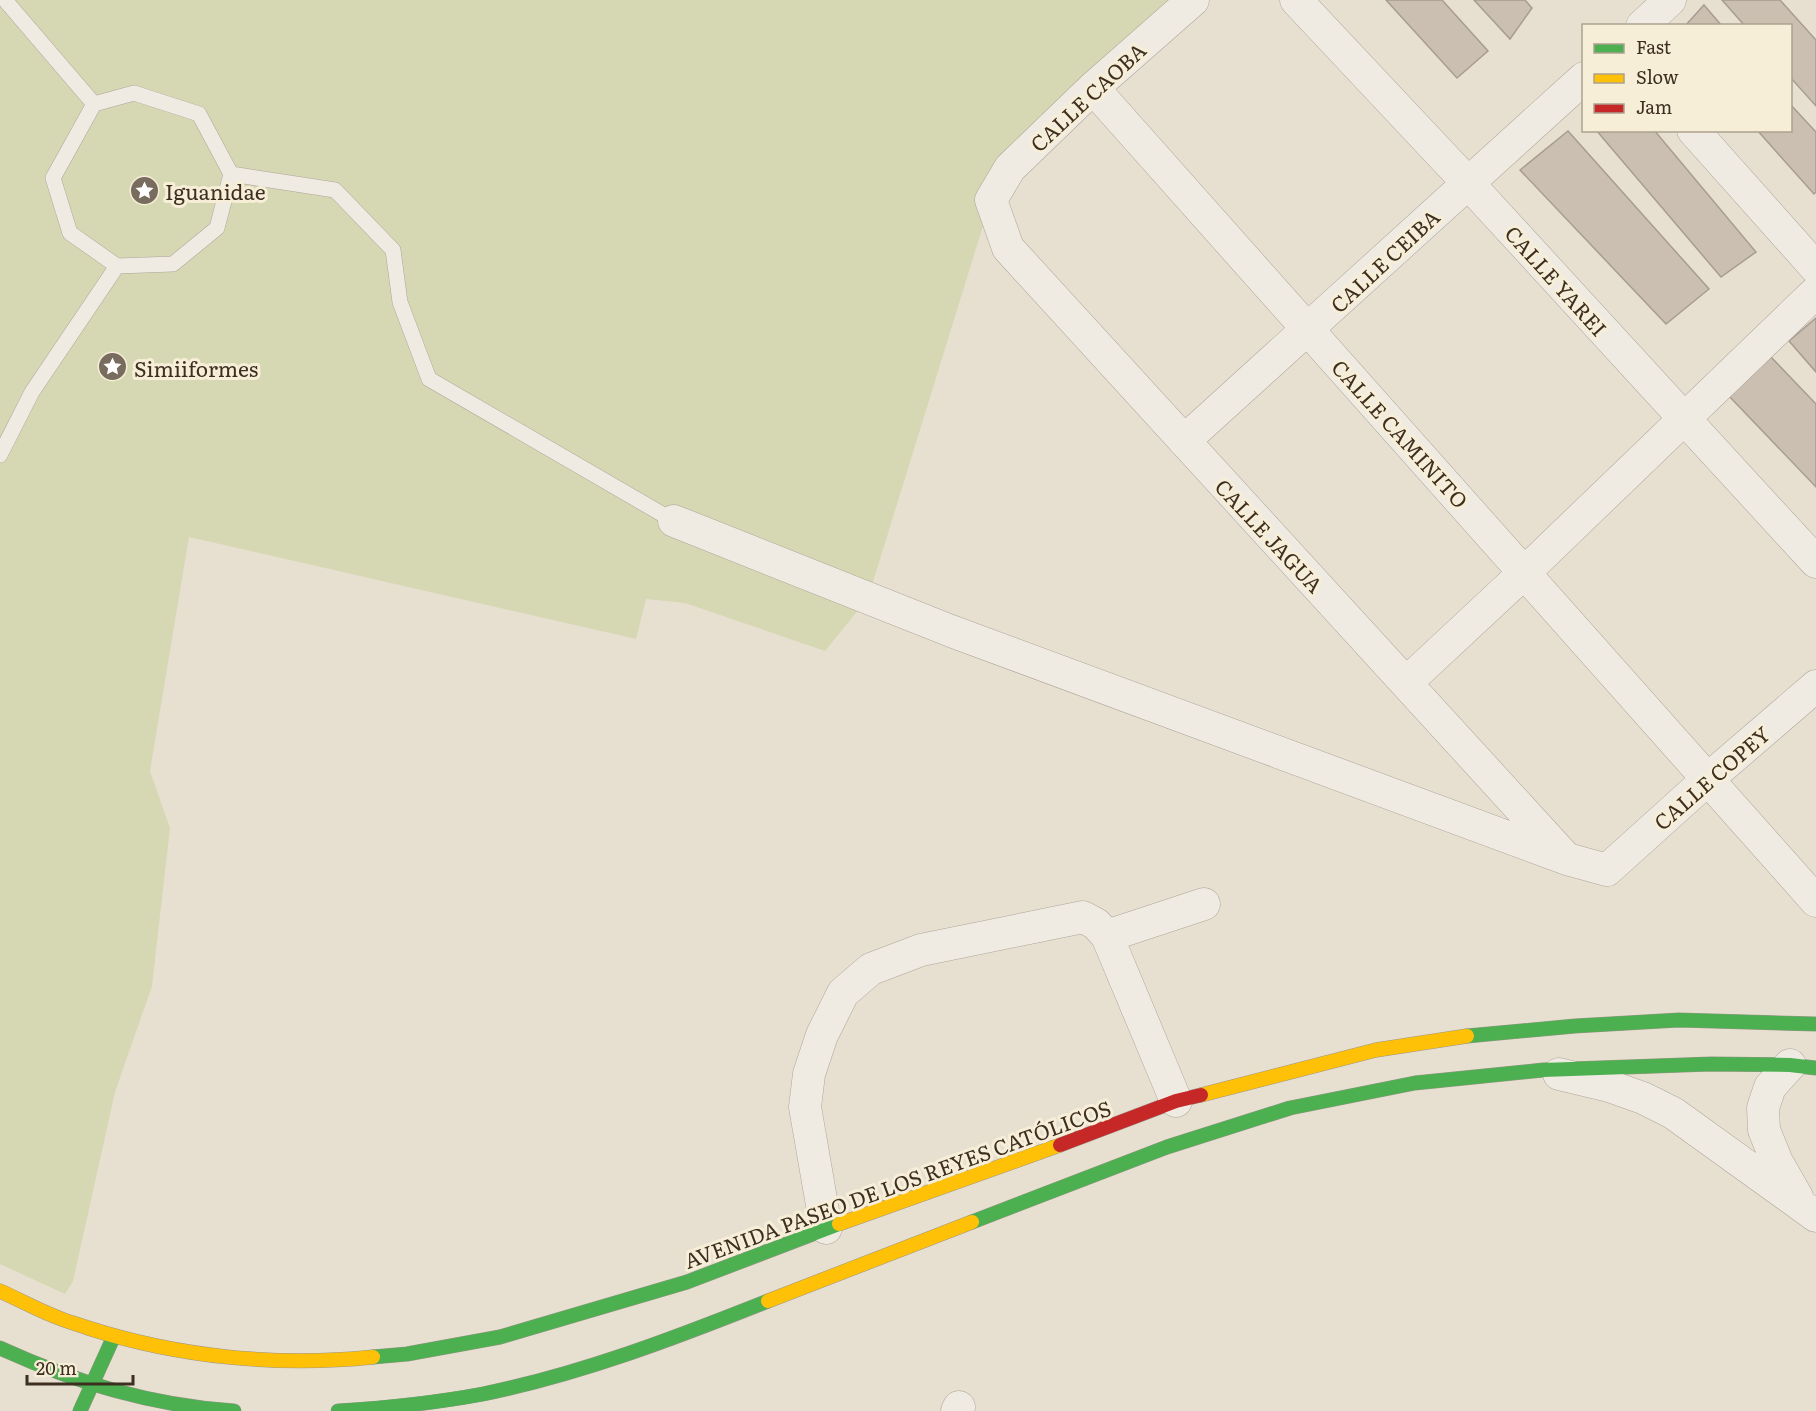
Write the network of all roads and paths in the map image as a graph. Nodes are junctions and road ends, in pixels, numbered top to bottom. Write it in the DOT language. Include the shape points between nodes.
graph roads {
  1 [pos="5,0"];
  2 [pos="1193,0"];
  3 [pos="1296,0"];
  4 [pos="1670,0"];
  5 [pos="1644,24"];
  6 [pos="1582,80"];
  7 [pos="1093,88"];
  8 [pos="94,104"];
  9 [pos="1695,132"];
  10 [pos="231,174"];
  11 [pos="1468,183"];
  12 [pos="991,200"];
  13 [pos="117,266"];
  14 [pos="1816,268"];
  15 [pos="1816,292"];
  16 [pos="1308,330"];
  17 [pos="1684,420"];
  18 [pos="1184,441"];
  19 [pos="0,455"];
  20 [pos="674,521"];
  21 [pos="1816,562"];
  22 [pos="1525,572"];
  23 [pos="1406,683"];
  24 [pos="1816,686"];
  25 [pos="1708,778"];
  26 [pos="1567,860"];
  27 [pos="1816,901"];
  28 [pos="1204,904"];
  29 [pos="1107,936"];
  30 [pos="1816,1024"];
  31 [pos="1803,1067"];
  32 [pos="1544,1070"];
  33 [pos="1176,1101"];
  34 [pos="1809,1211"];
  35 [pos="825,1228"];
  36 [pos="0,1291"];
  37 [pos="114,1336"];
  38 [pos="0,1348"];
  39 [pos="92,1385"];
  40 [pos="80,1411"];
  41 [pos="234,1411"];
  42 [pos="338,1411"];
  1 -- 8 [label="lane"];
  2 -- 7 [label="street, CALLE CAOBA"];
  3 -- 11 [label="street, CALLE YAREI"];
  4 -- 5 [label="street"];
  6 -- 11 [label="street, CALLE CEIBA"];
  7 -- 12 [label="street, CALLE CAOBA" via="1010,168"];
  7 -- 16 [label="street, CALLE CAMINITO"];
  8 -- 10 [label="lane" via="134,93 199,114"];
  8 -- 13 [label="lane" via="53,178 70,233"];
  9 -- 14 [label="street"];
  10 -- 13 [label="lane" via="217,228 182,257 173,264"];
  10 -- 20 [label="lane" via="335,190 393,250 400,302 429,379"];
  11 -- 16 [label="street, CALLE CEIBA"];
  11 -- 17 [label="street, CALLE YAREI"];
  12 -- 18 [label="street, CALLE JAGUA" via="1008,248"];
  13 -- 19 [label="lane" via="32,392"];
  15 -- 17 [label="street"];
  16 -- 18 [label="street, CALLE CEIBA"];
  16 -- 22 [label="street, CALLE CAMINITO"];
  17 -- 21 [label="street, CALLE YAREI"];
  17 -- 22 [label="street"];
  18 -- 23 [label="street, CALLE JAGUA"];
  20 -- 26 [label="street" via="951,631"];
  22 -- 23 [label="street"];
  22 -- 25 [label="street, CALLE CAMINITO"];
  23 -- 26 [label="street, CALLE JAGUA"];
  24 -- 25 [label="street, CALLE COPEY"];
  25 -- 26 [label="street, CALLE COPEY" via="1607,870"];
  25 -- 27 [label="street, CALLE CAMINITO"];
  28 -- 29 [label="street"];
  29 -- 33 [label="street"];
  29 -- 35 [label="street" via="1083,917 921,950 871,969 843,993 822,1035 809,1074 805,1107"];
  30 -- 33 [label="main road, AVENIDA PASEO DE LOS REYES CATÓLICOS" via="1679,1020 1472,1035 1376,1050"];
  31 -- 32 [label="main road" via="1711,1064"];
  31 -- 34 [label="street" via="1770,1087 1763,1108 1764,1130 1777,1162"];
  32 -- 34 [label="street" via="1620,1090 1673,1113"];
  32 -- 42 [label="main road" via="1415,1083 1290,1108 1167,1148 669,1340 568,1373 482,1394"];
  33 -- 35 [label="main road, AVENIDA PASEO DE LOS REYES CATÓLICOS"];
  35 -- 37 [label="main road, AVENIDA PASEO DE LOS REYES CATÓLICOS" via="687,1282 500,1336 407,1354 338,1361 253,1359 171,1349"];
  36 -- 37 [label="main road, AVENIDA PASEO DE LOS REYES CATÓLICOS" via="55,1317"];
  37 -- 39 [label="main road"];
  38 -- 39 [label="main road"];
  39 -- 40 [label="main road"];
  39 -- 41 [label="main road" via="150,1401"];
}
